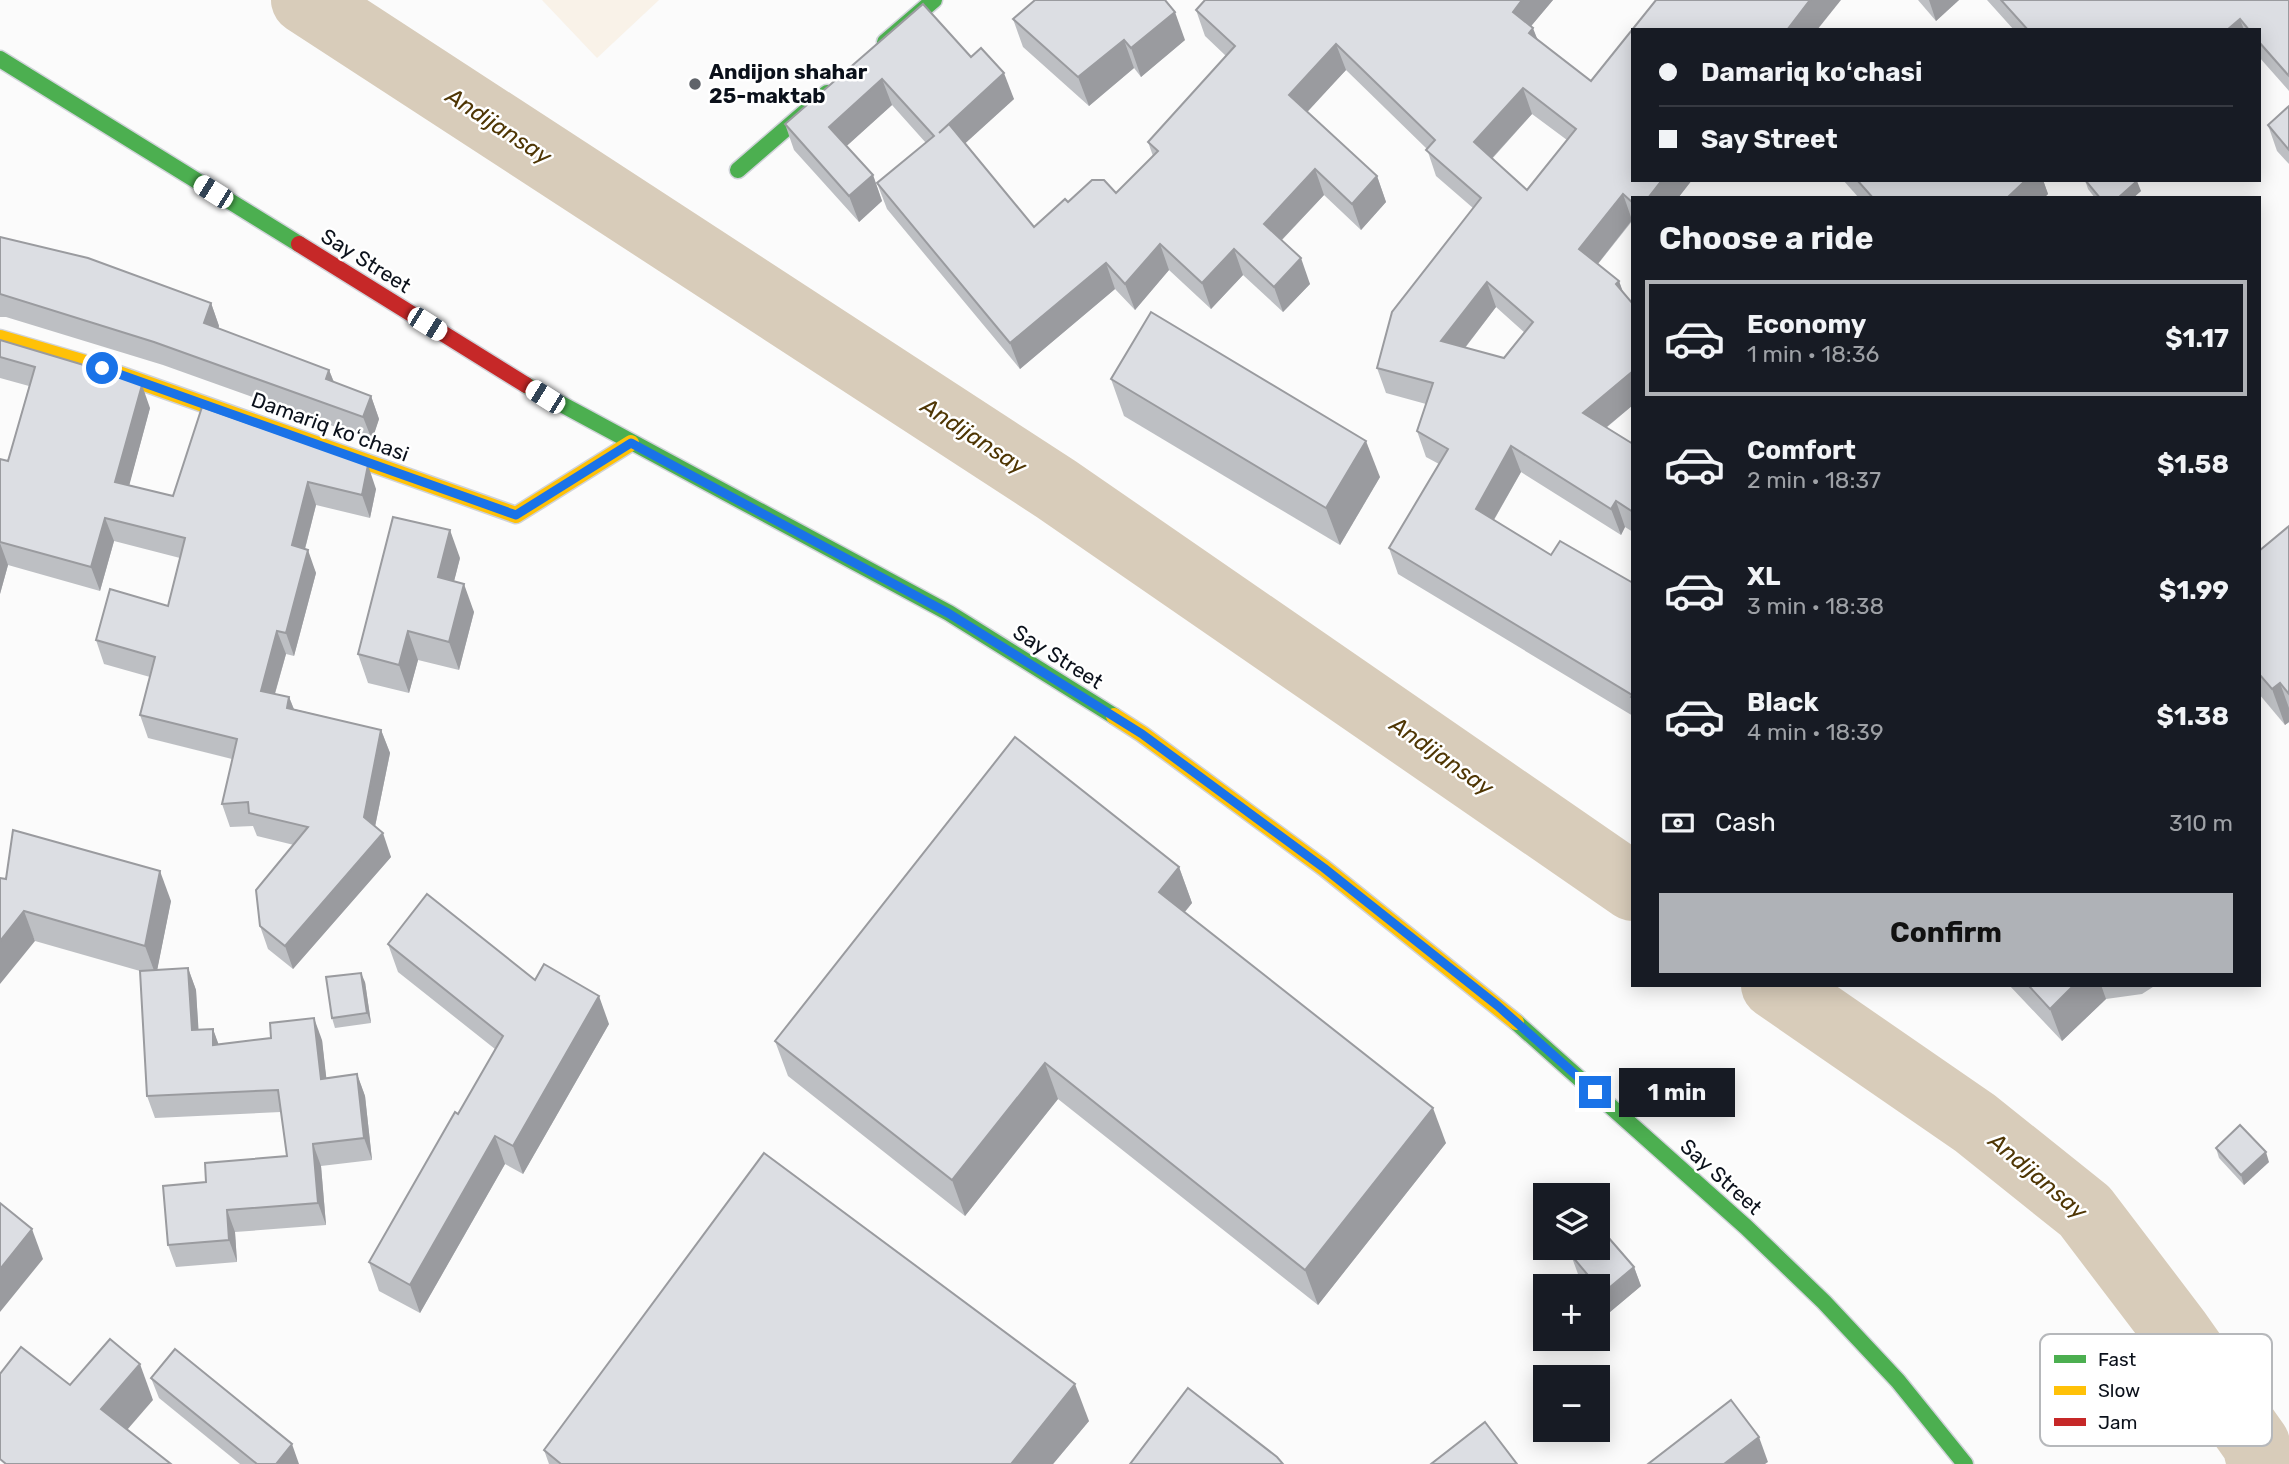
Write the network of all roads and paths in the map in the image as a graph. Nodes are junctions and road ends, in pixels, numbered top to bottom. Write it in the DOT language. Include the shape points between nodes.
graph roads {
  1 [pos="934,0"];
  2 [pos="872,54"];
  3 [pos="0,60"];
  4 [pos="841,80"];
  5 [pos="738,170"];
  6 [pos="0,338"];
  7 [pos="631,443"];
  8 [pos="1965,1464"];
  1 -- 2 [label="main road"];
  3 -- 7 [label="main road, Say Street" via="545,397"];
  4 -- 5 [label="main road"];
  6 -- 7 [label="main road, Damariq koʻchasi" via="102,368 516,515"];
  7 -- 8 [label="main road, Say Street" via="948,613 1142,734 1324,868 1498,1006 1746,1227 1898,1381"];
}
